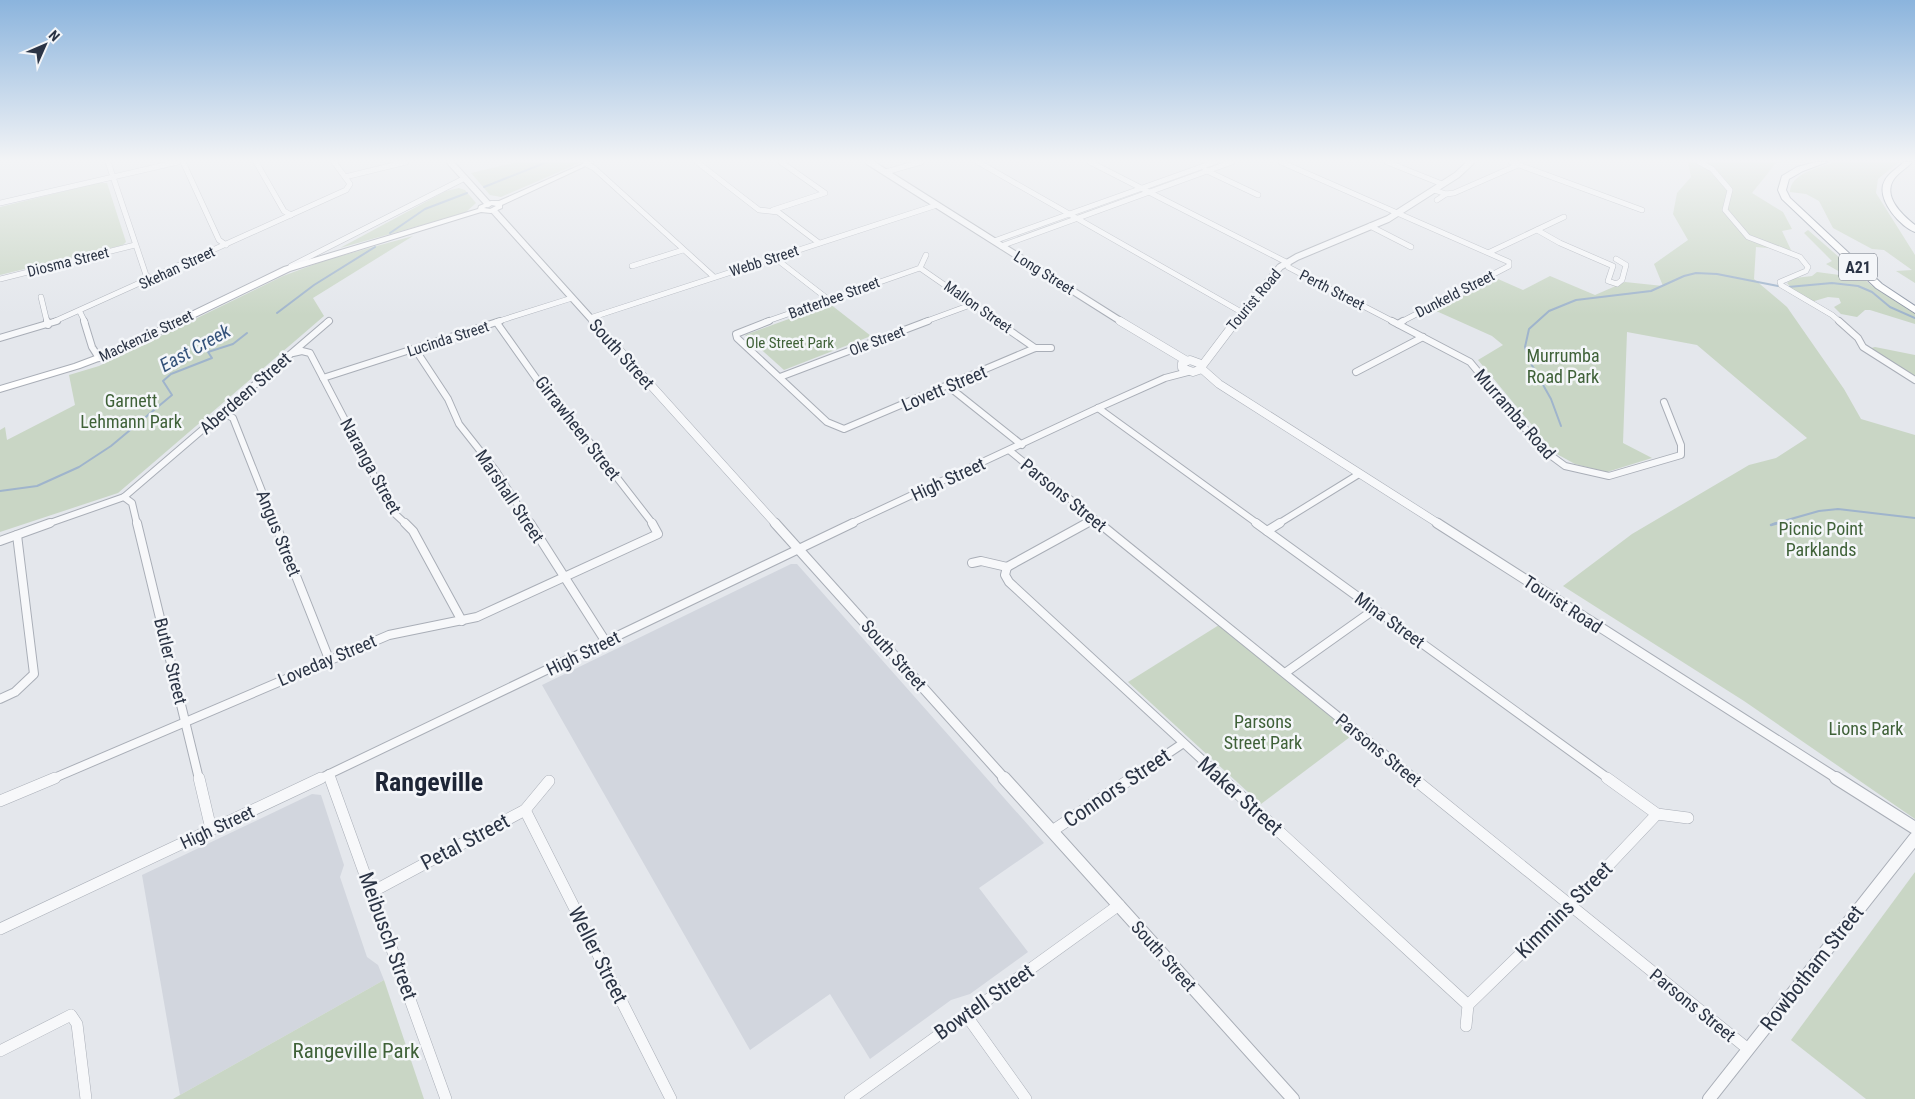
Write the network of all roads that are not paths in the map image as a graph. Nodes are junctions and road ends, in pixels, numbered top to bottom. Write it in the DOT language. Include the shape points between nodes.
graph roads {
  1 [pos="125,213"];
  2 [pos="207,213"];
  3 [pos="288,213"];
  4 [pos="295,213"];
  5 [pos="399,213"];
  6 [pos="469,213"];
  7 [pos="500,213"];
  8 [pos="643,213"];
  9 [pos="778,213"];
  10 [pos="911,213"];
  11 [pos="950,213"];
  12 [pos="1089,213"];
  13 [pos="1191,213"];
  14 [pos="1396,213"];
  15 [pos="1402,213"];
  16 [pos="1727,213"];
  17 [pos="1801,213"];
  18 [pos="1897,213"];
  19 [pos="1070,214"];
  20 [pos="291,215"];
  21 [pos="1564,217"];
  22 [pos="1077,218"];
  23 [pos="1370,226"];
  24 [pos="1537,230"];
  25 [pos="1915,230"];
  26 [pos="994,241"];
  27 [pos="819,243"];
  28 [pos="226,245"];
  29 [pos="135,246"];
  30 [pos="1001,246"];
  31 [pos="1411,247"];
  32 [pos="683,250"];
  33 [pos="328,251"];
  34 [pos="1490,252"];
  35 [pos="926,255"];
  36 [pos="775,258"];
  37 [pos="1616,259"];
  38 [pos="1288,263"];
  39 [pos="632,266"];
  40 [pos="920,268"];
  41 [pos="714,277"];
  42 [pos="0,279"];
  43 [pos="152,279"];
  44 [pos="41,297"];
  45 [pos="572,298"];
  46 [pos="828,300"];
  47 [pos="973,304"];
  48 [pos="1915,310"];
  49 [pos="80,312"];
  50 [pos="1243,313"];
  51 [pos="590,318"];
  52 [pos="329,321"];
  53 [pos="57,322"];
  54 [pos="85,322"];
  55 [pos="497,323"];
  56 [pos="1398,324"];
  57 [pos="48,325"];
  58 [pos="1423,337"];
  59 [pos="0,338"];
  60 [pos="1035,348"];
  61 [pos="1051,348"];
  62 [pos="416,349"];
  63 [pos="289,355"];
  64 [pos="99,358"];
  65 [pos="1470,362"];
  66 [pos="1192,366"];
  67 [pos="1356,372"];
  68 [pos="780,377"];
  69 [pos="323,378"];
  70 [pos="1915,380"];
  71 [pos="948,386"];
  72 [pos="0,389"];
  73 [pos="1664,402"];
  74 [pos="1098,408"];
  75 [pos="223,412"];
  76 [pos="1022,444"];
  77 [pos="1010,451"];
  78 [pos="1360,474"];
  79 [pos="124,497"];
  80 [pos="1094,519"];
  81 [pos="1267,531"];
  82 [pos="658,534"];
  83 [pos="17,535"];
  84 [pos="0,541"];
  85 [pos="800,548"];
  86 [pos="972,563"];
  87 [pos="1006,567"];
  88 [pos="565,578"];
  89 [pos="1376,609"];
  90 [pos="462,621"];
  91 [pos="606,642"];
  92 [pos="329,659"];
  93 [pos="1285,673"];
  94 [pos="0,699"];
  95 [pos="185,721"];
  96 [pos="1182,744"];
  97 [pos="329,774"];
  98 [pos="549,781"];
  99 [pos="0,801"];
  100 [pos="525,810"];
  101 [pos="1657,814"];
  102 [pos="1688,818"];
  103 [pos="1915,828"];
  104 [pos="211,829"];
  105 [pos="1052,831"];
  106 [pos="1915,838"];
  107 [pos="372,892"];
  108 [pos="1118,905"];
  109 [pos="1570,906"];
  110 [pos="0,929"];
  111 [pos="1468,1005"];
  112 [pos="966,1015"];
  113 [pos="1466,1026"];
  114 [pos="1748,1049"];
  115 [pos="0,1050"];
  116 [pos="86,1099"];
  117 [pos="446,1099"];
  118 [pos="671,1099"];
  119 [pos="850,1099"];
  120 [pos="1026,1099"];
  121 [pos="1293,1099"];
  122 [pos="1709,1099"];
  1 -- 29 [label="street"];
  2 -- 28 [label="street" via="219,240"];
  3 -- 20 [label="street"];
  4 -- 20 [label="street, Skehan Street"];
  5 -- 33 [label="street, Mackenzie Street"];
  6 -- 33 [label="main road, Mackenzie Street"];
  7 -- 45 [label="street, South Street"];
  8 -- 32 [label="street"];
  9 -- 27 [label="street"];
  10 -- 27 [label="street, Webb Street"];
  11 -- 26 [label="street, Long Street"];
  12 -- 22 [label="street"];
  13 -- 38 [label="street, Perth Street"];
  14 -- 23 [label="street, Tourist Road"];
  15 -- 34 [label="street"];
  16 -- 70 [label="street" via="1744,234 1800,257 1808,267 1780,282 1781,285 1832,315 1858,338 1863,347"];
  17 -- 48 [label="highway, A21" via="1879,286"];
  18 -- 25 [label="highway"];
  19 -- 22 [label="street"];
  19 -- 26 [label="street"];
  20 -- 28 [label="street, Skehan Street"];
  21 -- 24 [label="street"];
  22 -- 30 [label="street"];
  22 -- 50 [label="street"];
  23 -- 31 [label="street"];
  23 -- 38 [label="street, Tourist Road"];
  24 -- 34 [label="street"];
  24 -- 37 [label="street" via="1613,266 1608,281 1617,284 1622,280 1626,265"];
  26 -- 30 [label="street, Long Street"];
  27 -- 36 [label="street, Webb Street"];
  28 -- 43 [label="street, Skehan Street"];
  29 -- 42 [label="street, Diosma Street"];
  29 -- 43 [label="street" via="146,275"];
  30 -- 66 [label="street, Long Street"];
  32 -- 39 [label="street"];
  32 -- 41 [label="street"];
  33 -- 64 [label="main road, Mackenzie Street"];
  34 -- 56 [label="street, Dunkeld Street" via="1509,262 1509,266"];
  35 -- 40 [label="street"];
  36 -- 41 [label="street, Webb Street"];
  36 -- 46 [label="street"];
  38 -- 50 [label="street, Tourist Road" via="1275,271"];
  38 -- 56 [label="street, Perth Street" via="1290,268"];
  40 -- 46 [label="street, Batterbee Street"];
  40 -- 47 [label="street, Mallon Street"];
  41 -- 51 [label="street, Webb Street"];
  43 -- 49 [label="street, Skehan Street"];
  44 -- 57 [label="street"];
  45 -- 51 [label="street, South Street"];
  45 -- 55 [label="street, Lucinda Street"];
  46 -- 68 [label="street, Batterbee Street" via="736,334"];
  47 -- 60 [label="street, Mallon Street"];
  47 -- 68 [label="street, Ole Street"];
  49 -- 53 [label="street, Skehan Street"];
  49 -- 54 [label="street"];
  50 -- 66 [label="street, Tourist Road" via="1212,350"];
  51 -- 85 [label="street, South Street"];
  52 -- 63 [label="street, Aberdeen Street"];
  53 -- 54 [label="street" via="75,319"];
  53 -- 57 [label="street, Skehan Street"];
  54 -- 64 [label="street" via="91,351"];
  55 -- 62 [label="street, Lucinda Street"];
  55 -- 82 [label="street, Girrawheen Street" via="553,402 577,426"];
  56 -- 58 [label="street, Perth Street"];
  57 -- 59 [label="street, Skehan Street"];
  58 -- 65 [label="street, Perth Street"];
  58 -- 67 [label="street"];
  60 -- 61 [label="street, Lovett Street"];
  60 -- 71 [label="street, Lovett Street"];
  62 -- 69 [label="street, Lucinda Street"];
  62 -- 88 [label="street, Marshall Street" via="448,399 459,424 496,471"];
  63 -- 69 [label="street, Naranga Street" via="310,353"];
  63 -- 75 [label="street, Aberdeen Street"];
  64 -- 72 [label="main road, Mackenzie Street"];
  65 -- 73 [label="street, Murramba Road" via="1542,450 1554,460 1597,475 1609,476 1681,455 1681,445"];
  66 -- 74 [label="street, High Street"];
  66 -- 78 [label="street, Tourist Road"];
  68 -- 71 [label="street, Lovett Street" via="837,428 851,427"];
  69 -- 90 [label="street, Naranga Street" via="393,512 413,531"];
  71 -- 76 [label="street"];
  74 -- 76 [label="street, High Street"];
  74 -- 81 [label="street, Mina Street"];
  75 -- 79 [label="street, Aberdeen Street"];
  75 -- 92 [label="street, Angus Street" via="233,418"];
  76 -- 77 [label="street, High Street"];
  77 -- 80 [label="street, Parsons Street"];
  77 -- 85 [label="street, High Street"];
  78 -- 81 [label="street"];
  78 -- 103 [label="street, Tourist Road"];
  79 -- 83 [label="street, Aberdeen Street"];
  79 -- 95 [label="street, Butler Street" via="132,503"];
  80 -- 87 [label="street"];
  80 -- 93 [label="street, Parsons Street"];
  81 -- 89 [label="street, Mina Street"];
  82 -- 88 [label="street, Loveday Street"];
  83 -- 84 [label="street, Aberdeen Street"];
  83 -- 94 [label="street" via="34,674 15,692"];
  85 -- 91 [label="street, High Street"];
  85 -- 105 [label="street, South Street"];
  86 -- 87 [label="street"];
  87 -- 96 [label="street, Maker Street" via="1005,575 1009,582"];
  88 -- 90 [label="street, Loveday Street"];
  88 -- 91 [label="street, Marshall Street"];
  89 -- 93 [label="street"];
  89 -- 101 [label="street, Mina Street"];
  90 -- 92 [label="street, Loveday Street" via="403,630"];
  91 -- 97 [label="street, High Street"];
  92 -- 95 [label="street, Loveday Street"];
  93 -- 109 [label="street, Parsons Street"];
  95 -- 99 [label="street, Loveday Street"];
  95 -- 104 [label="street, Butler Street"];
  96 -- 105 [label="street, Connors Street"];
  96 -- 111 [label="street, Maker Street"];
  97 -- 104 [label="street, High Street"];
  97 -- 107 [label="street, Meibusch Street"];
  98 -- 100 [label="street, Petal Street"];
  100 -- 107 [label="street, Petal Street"];
  100 -- 118 [label="street, Weller Street"];
  101 -- 102 [label="street, Mina Street"];
  101 -- 109 [label="street, Kimmins Street"];
  104 -- 110 [label="street, High Street"];
  105 -- 108 [label="street, South Street"];
  106 -- 114 [label="street, Rowbotham Street"];
  107 -- 117 [label="street, Meibusch Street"];
  108 -- 112 [label="street, Bowtell Street"];
  108 -- 121 [label="street, South Street"];
  109 -- 111 [label="street, Kimmins Street"];
  109 -- 114 [label="street, Parsons Street"];
  111 -- 113 [label="street"];
  112 -- 119 [label="street, Bowtell Street"];
  112 -- 120 [label="street"];
  114 -- 122 [label="street, Rowbotham Street"];
  115 -- 116 [label="street" via="71,1016 77,1024"];
}
